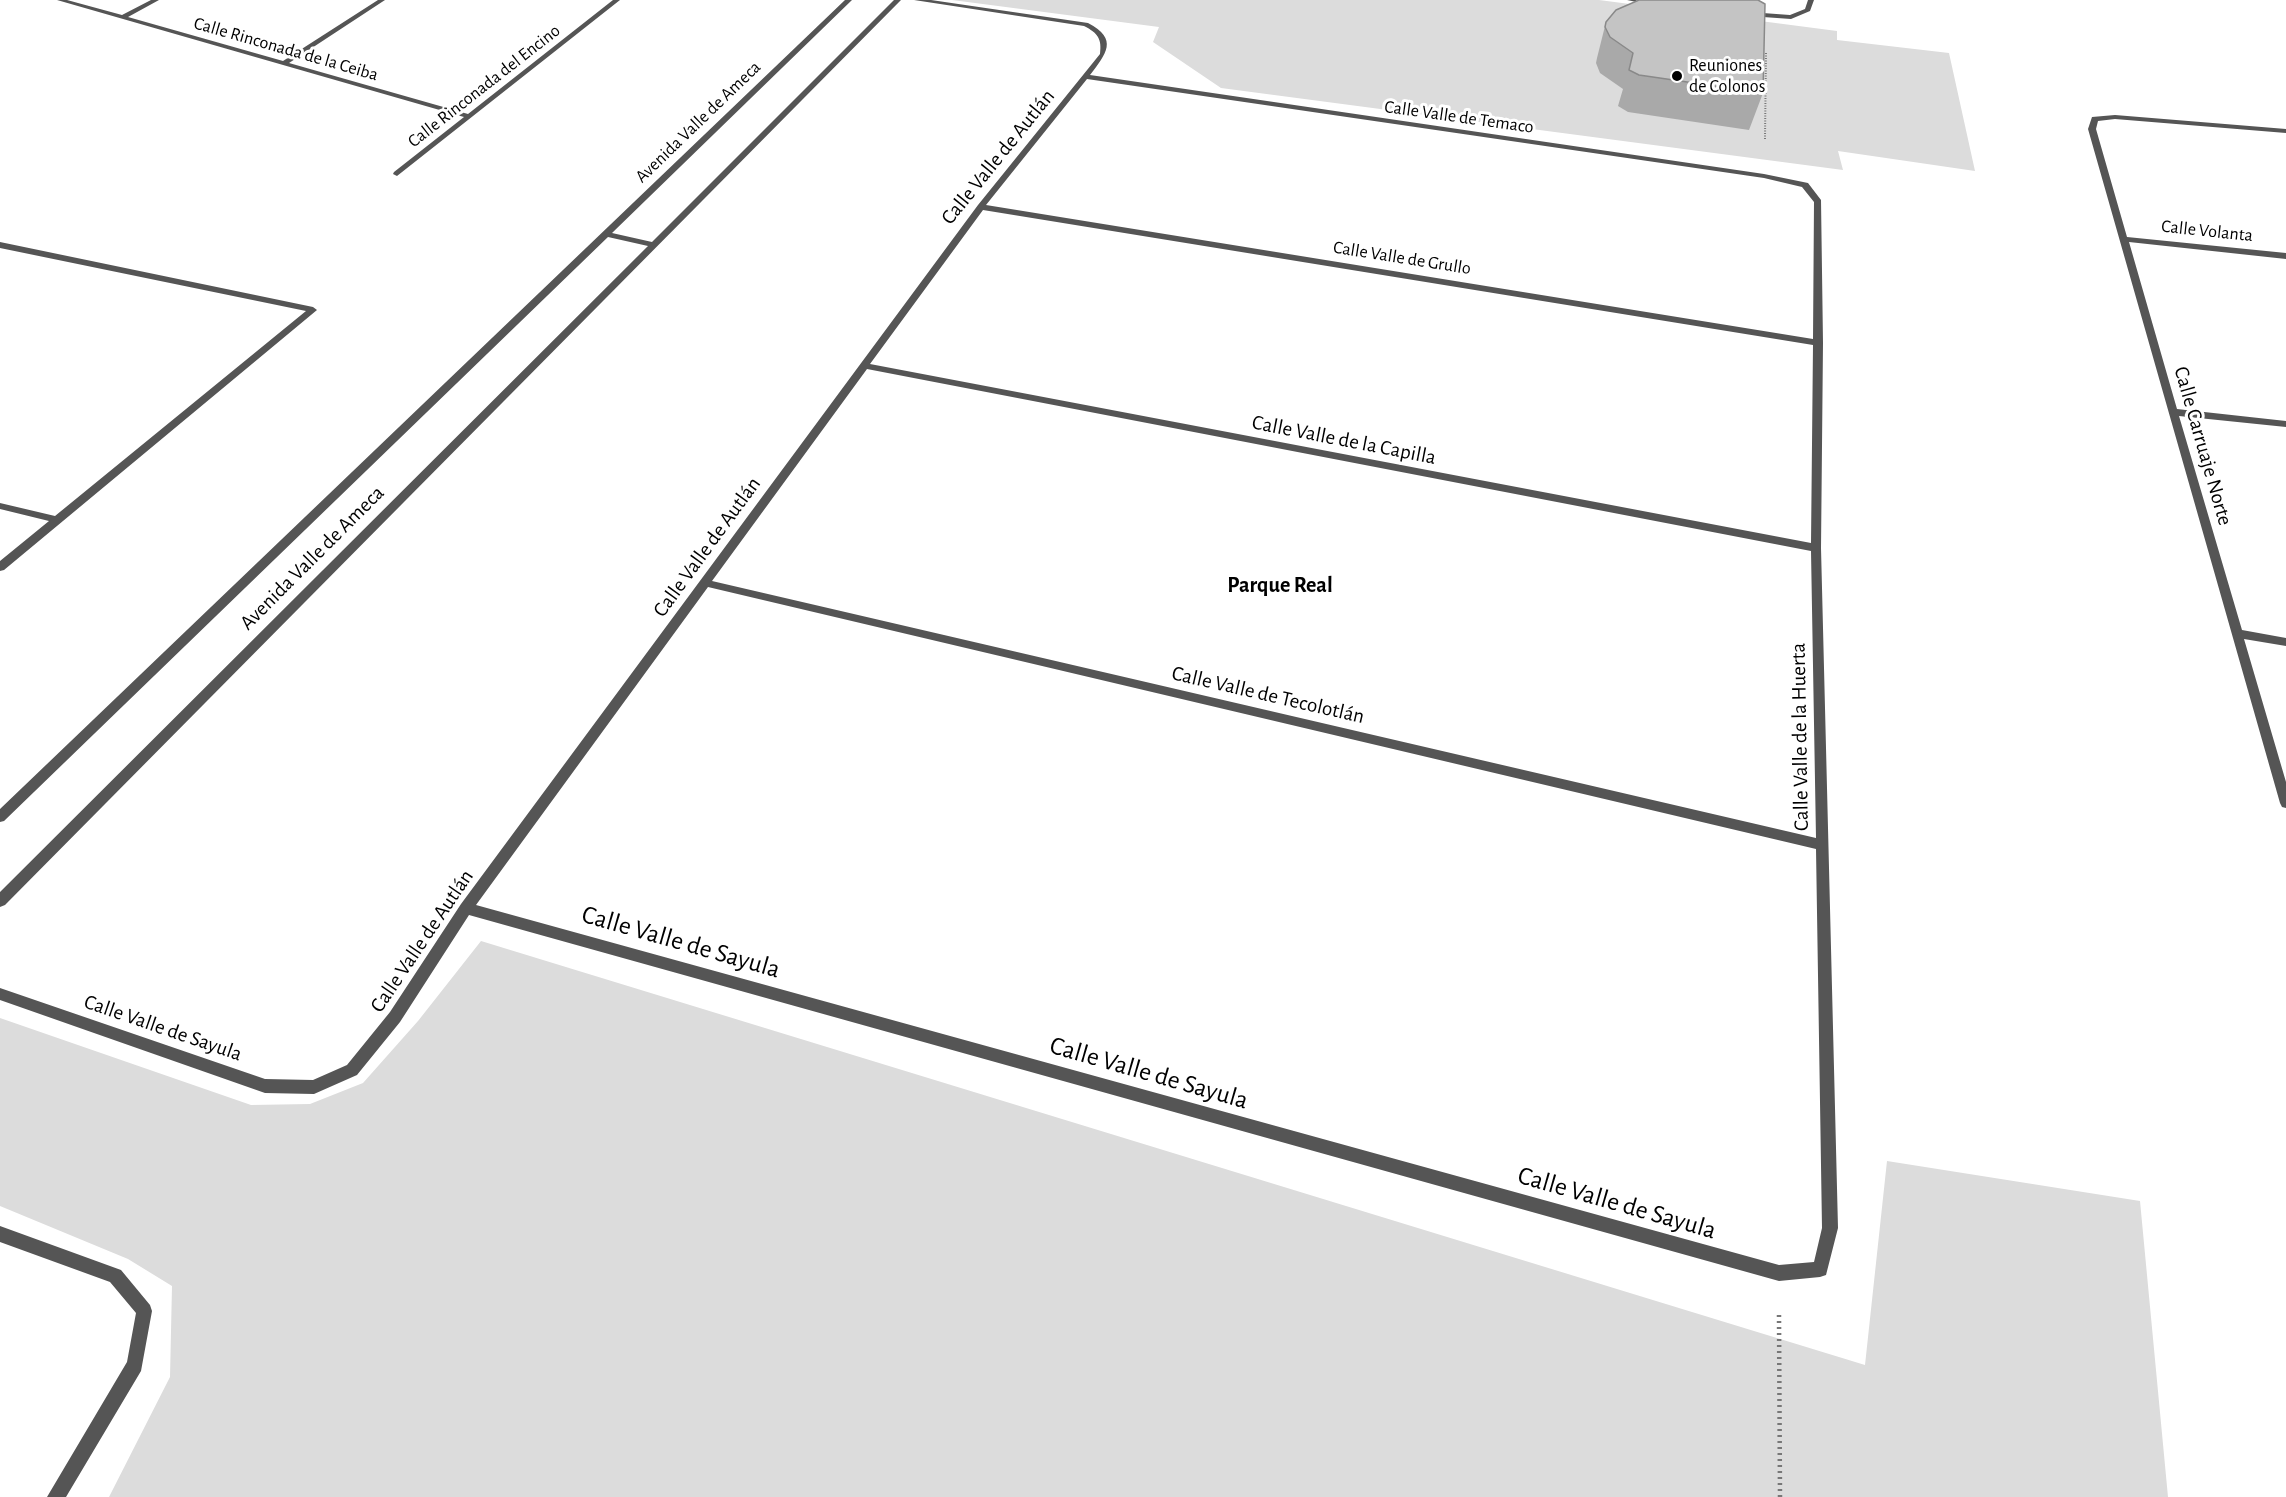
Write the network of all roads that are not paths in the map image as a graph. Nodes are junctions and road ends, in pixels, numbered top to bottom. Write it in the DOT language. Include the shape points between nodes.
graph roads {
  1 [pos="60,0"];
  2 [pos="156,0"];
  3 [pos="382,0"];
  4 [pos="617,0"];
  5 [pos="849,0"];
  6 [pos="898,0"];
  7 [pos="917,0"];
  8 [pos="1630,0"];
  9 [pos="1811,0"];
  10 [pos="1665,4"];
  11 [pos="1744,14"];
  12 [pos="122,18"];
  13 [pos="283,64"];
  14 [pos="1087,77"];
  15 [pos="468,116"];
  16 [pos="2286,131"];
  17 [pos="397,174"];
  18 [pos="1818,202"];
  19 [pos="981,207"];
  20 [pos="606,234"];
  21 [pos="2124,239"];
  22 [pos="0,245"];
  23 [pos="654,245"];
  24 [pos="2286,256"];
  25 [pos="1818,343"];
  26 [pos="865,366"];
  27 [pos="2174,412"];
  28 [pos="2286,424"];
  29 [pos="0,506"];
  30 [pos="57,520"];
  31 [pos="1816,548"];
  32 [pos="0,567"];
  33 [pos="705,583"];
  34 [pos="2239,634"];
  35 [pos="2286,642"];
  36 [pos="2286,803"];
  37 [pos="0,817"];
  38 [pos="1822,845"];
  39 [pos="0,901"];
  40 [pos="466,908"];
  41 [pos="0,994"];
  42 [pos="314,1087"];
  43 [pos="0,1234"];
  44 [pos="1820,1269"];
  45 [pos="56,1497"];
  1 -- 12 [label="street, Calle Rinconada de la Ceiba"];
  2 -- 12 [label="street"];
  3 -- 13 [label="street"];
  4 -- 15 [label="street, Calle Rinconada del Encino"];
  5 -- 20 [label="street, Avenida Valle de Ameca"];
  6 -- 23 [label="street, Avenida Valle de Ameca"];
  7 -- 14 [label="street, Calle Valle de Autlán" via="1086,24 1101,31 1106,40 1103,54"];
  8 -- 10 [label="street"];
  9 -- 11 [label="street" via="1808,10 1791,17"];
  12 -- 13 [label="street, Calle Rinconada de la Ceiba"];
  13 -- 15 [label="street, Calle Rinconada de la Ceiba"];
  14 -- 18 [label="street, Calle Valle de Temaco" via="1764,176 1805,185"];
  14 -- 19 [label="street, Calle Valle de Autlán"];
  15 -- 17 [label="street, Calle Rinconada del Encino"];
  16 -- 21 [label="street, Calle Carruaje Norte" via="2115,117 2095,120 2092,129"];
  18 -- 25 [label="street, Calle Valle de la Huerta"];
  19 -- 25 [label="street, Calle Valle de Grullo"];
  19 -- 26 [label="street, Calle Valle de Autlán"];
  20 -- 23 [label="street"];
  20 -- 37 [label="street, Avenida Valle de Ameca"];
  21 -- 24 [label="street, Calle Volanta"];
  21 -- 27 [label="street, Calle Carruaje Norte"];
  22 -- 30 [label="street" via="313,310"];
  23 -- 39 [label="street, Avenida Valle de Ameca"];
  25 -- 31 [label="street, Calle Valle de la Huerta"];
  26 -- 31 [label="street, Calle Valle de la Capilla"];
  26 -- 33 [label="street, Calle Valle de Autlán"];
  27 -- 28 [label="street"];
  27 -- 34 [label="street, Calle Carruaje Norte"];
  29 -- 30 [label="street"];
  30 -- 32 [label="street"];
  31 -- 38 [label="street, Calle Valle de la Huerta"];
  33 -- 38 [label="street, Calle Valle de Tecolotlán"];
  33 -- 40 [label="street, Calle Valle de Autlán"];
  34 -- 35 [label="street"];
  34 -- 36 [label="street, Calle Carruaje Norte"];
  38 -- 44 [label="street, Calle Valle de la Huerta" via="1830,1228"];
  40 -- 42 [label="street, Calle Valle de Autlán" via="395,1017 352,1070"];
  40 -- 44 [label="street, Calle Valle de Sayula" via="1779,1273"];
  41 -- 42 [label="street, Calle Valle de Sayula" via="265,1086"];
  43 -- 45 [label="street" via="115,1276 144,1311 135,1365"];
}
